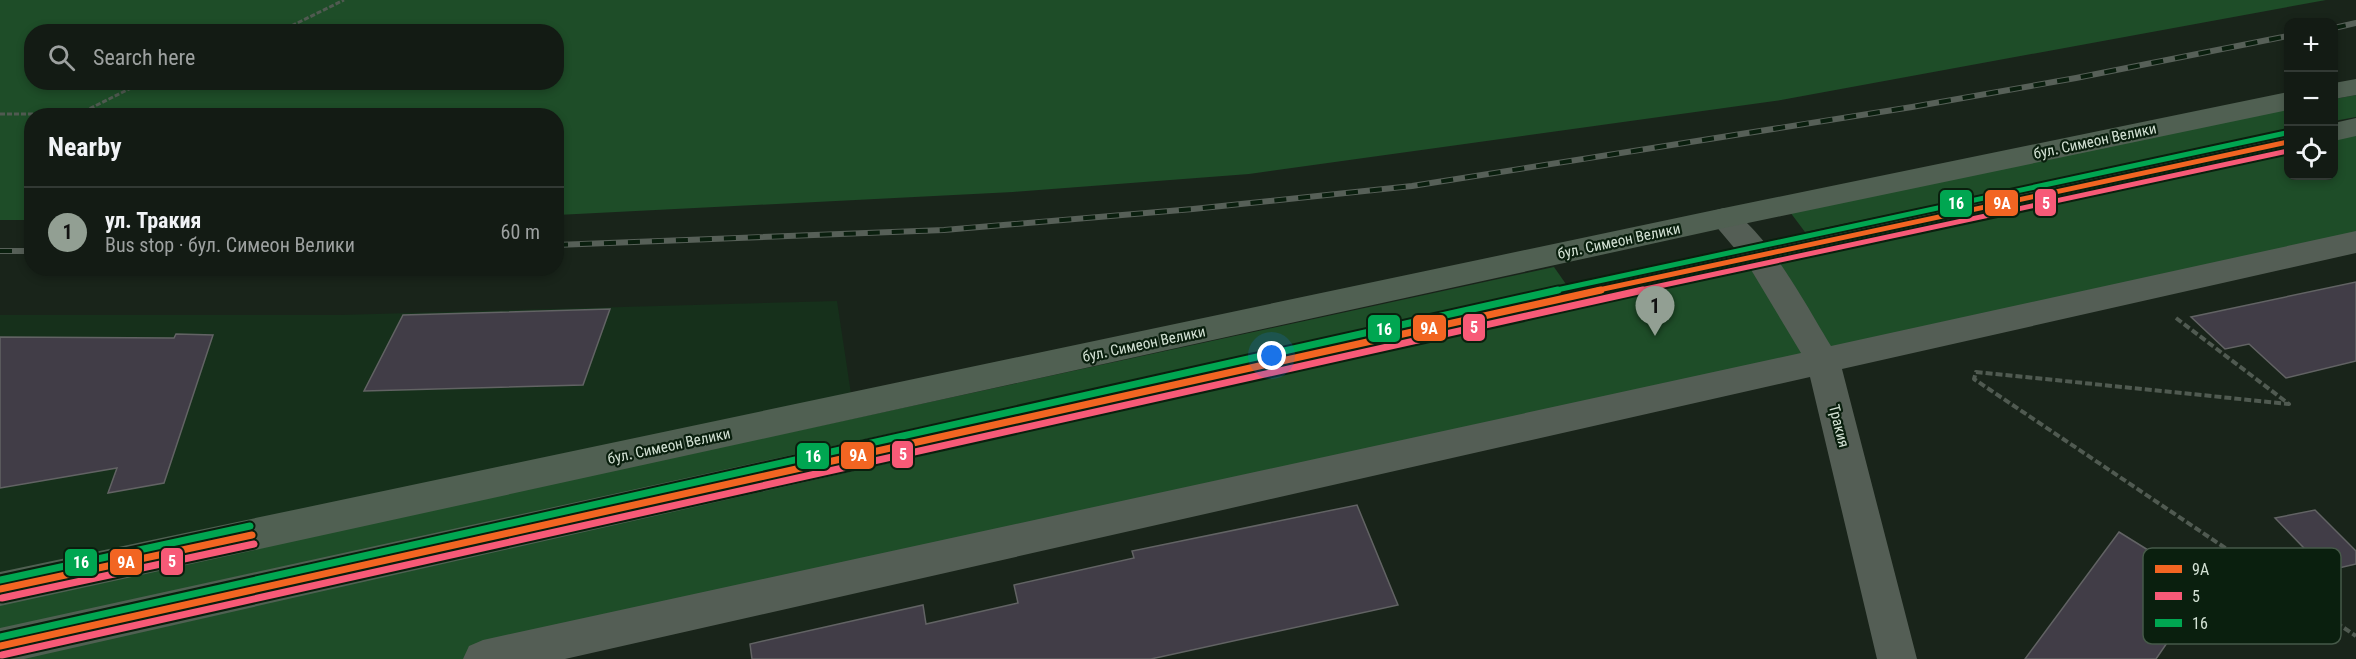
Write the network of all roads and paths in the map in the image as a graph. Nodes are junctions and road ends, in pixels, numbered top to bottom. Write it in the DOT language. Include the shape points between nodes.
graph roads {
  1 [pos="344,0"];
  2 [pos="295,24"];
  3 [pos="2356,87"];
  4 [pos="128,90"];
  5 [pos="2338,90"];
  6 [pos="2284,102"];
  7 [pos="93,108"];
  8 [pos="0,114"];
  9 [pos="24,114"];
  10 [pos="2356,128"];
  11 [pos="2338,131"];
  12 [pos="2284,143"];
  13 [pos="1724,218"];
  14 [pos="2356,242"];
  15 [pos="1758,255"];
  16 [pos="2139,290"];
  17 [pos="1823,361"];
  18 [pos="2225,548"];
  19 [pos="0,589"];
  20 [pos="2341,626"];
  21 [pos="2356,636"];
  22 [pos="0,646"];
  23 [pos="483,659"];
  24 [pos="1897,659"];
  1 -- 2 [label="path"];
  3 -- 5 [label="main road"];
  4 -- 7 [label="path"];
  6 -- 13 [label="main road, бул. Симеон Велики"];
  8 -- 9 [label="path"];
  10 -- 11 [label="main road"];
  12 -- 15 [label="main road"];
  13 -- 15 [label="street, Тракия"];
  13 -- 19 [label="main road, бул. Симеон Велики"];
  14 -- 16 [label="street"];
  15 -- 17 [label="street, Тракия"];
  15 -- 22 [label="main road"];
  16 -- 17 [label="street"];
  16 -- 18 [label="path" via="2289,404 1976,372 1974,379"];
  17 -- 23 [label="street"];
  17 -- 24 [label="street, Тракия"];
  20 -- 21 [label="path"];
}
